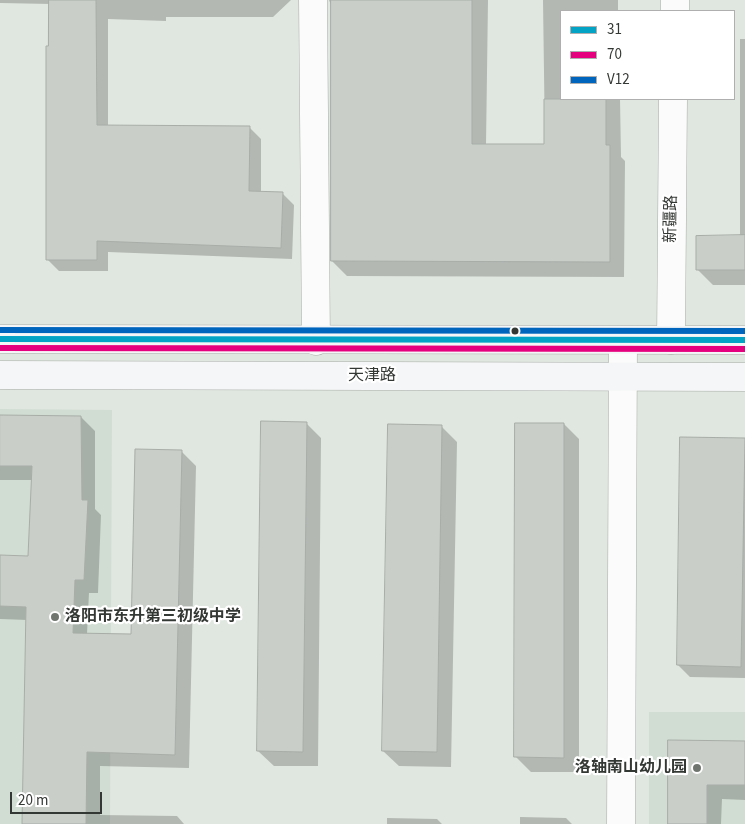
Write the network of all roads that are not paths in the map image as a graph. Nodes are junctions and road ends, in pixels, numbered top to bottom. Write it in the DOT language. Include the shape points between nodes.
graph roads {
  1 [pos="313,0"];
  2 [pos="674,100"];
  3 [pos="0,339"];
  4 [pos="671,340"];
  5 [pos="745,340"];
  6 [pos="316,341"];
  7 [pos="623,341"];
  8 [pos="0,375"];
  9 [pos="624,377"];
  10 [pos="745,377"];
  11 [pos="621,824"];
  1 -- 6 [label="street"];
  2 -- 4 [label="street, 新疆路"];
  3 -- 6 [label="main road"];
  4 -- 5 [label="main road"];
  4 -- 7 [label="main road"];
  6 -- 7 [label="main road"];
  7 -- 9 [label="street"];
  8 -- 9 [label="main road, 天津路"];
  9 -- 10 [label="main road, 天津路"];
  9 -- 11 [label="street"];
}
